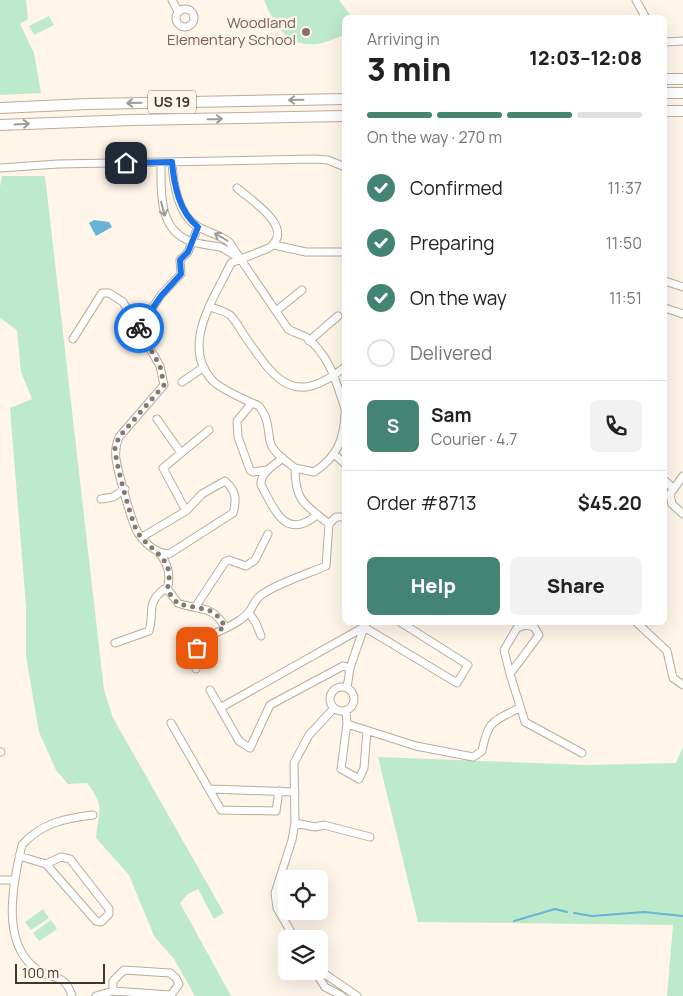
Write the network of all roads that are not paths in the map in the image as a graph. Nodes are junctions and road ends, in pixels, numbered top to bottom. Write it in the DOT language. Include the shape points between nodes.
graph roads {
  1 [pos="172,0"];
  2 [pos="636,0"];
  3 [pos="178,11"];
  4 [pos="644,15"];
  5 [pos="683,41"];
  6 [pos="667,42"];
  7 [pos="683,78"];
  8 [pos="667,79"];
  9 [pos="667,93"];
  10 [pos="683,93"];
  11 [pos="342,99"];
  12 [pos="0,108"];
  13 [pos="667,111"];
  14 [pos="683,111"];
  15 [pos="342,116"];
  16 [pos="0,125"];
  17 [pos="172,162"];
  18 [pos="161,163"];
  19 [pos="342,166"];
  20 [pos="0,168"];
  21 [pos="237,188"];
  22 [pos="198,227"];
  23 [pos="192,242"];
  24 [pos="274,245"];
  25 [pos="342,252"];
  26 [pos="239,258"];
  27 [pos="667,282"];
  28 [pos="683,287"];
  29 [pos="302,290"];
  30 [pos="210,307"];
  31 [pos="667,309"];
  32 [pos="276,312"];
  33 [pos="683,314"];
  34 [pos="338,316"];
  35 [pos="139,328"];
  36 [pos="73,339"];
  37 [pos="310,341"];
  38 [pos="204,367"];
  39 [pos="342,369"];
  40 [pos="334,375"];
  41 [pos="182,382"];
  42 [pos="342,400"];
  43 [pos="252,402"];
  44 [pos="157,419"];
  45 [pos="209,430"];
  46 [pos="342,436"];
  47 [pos="181,453"];
  48 [pos="334,454"];
  49 [pos="283,458"];
  50 [pos="342,461"];
  51 [pos="294,468"];
  52 [pos="268,470"];
  53 [pos="683,476"];
  54 [pos="667,483"];
  55 [pos="673,488"];
  56 [pos="125,489"];
  57 [pos="101,499"];
  58 [pos="186,511"];
  59 [pos="317,514"];
  60 [pos="683,514"];
  61 [pos="342,517"];
  62 [pos="328,524"];
  63 [pos="268,534"];
  64 [pos="142,538"];
  65 [pos="159,553"];
  66 [pos="167,590"];
  67 [pos="196,606"];
  68 [pos="249,613"];
  69 [pos="365,625"];
  70 [pos="405,625"];
  71 [pos="639,625"];
  72 [pos="225,627"];
  73 [pos="261,636"];
  74 [pos="115,643"];
  75 [pos="350,668"];
  76 [pos="196,669"];
  77 [pos="510,674"];
  78 [pos="683,685"];
  79 [pos="347,688"];
  80 [pos="210,690"];
  81 [pos="220,708"];
  82 [pos="334,708"];
  83 [pos="519,708"];
  84 [pos="346,711"];
  85 [pos="171,723"];
  86 [pos="347,724"];
  87 [pos="367,730"];
  88 [pos="582,753"];
  89 [pos="210,789"];
  90 [pos="279,791"];
  91 [pos="295,792"];
  92 [pos="93,815"];
  93 [pos="295,823"];
  94 [pos="370,837"];
  95 [pos="20,856"];
  96 [pos="46,864"];
  97 [pos="0,880"];
  98 [pos="13,880"];
  99 [pos="4,915"];
  100 [pos="290,930"];
  101 [pos="6,935"];
  102 [pos="328,978"];
  103 [pos="322,980"];
  104 [pos="113,990"];
  105 [pos="72,996"];
  106 [pos="96,996"];
  107 [pos="342,996"];
  108 [pos="357,996"];
  1 -- 3 [label="street"];
  2 -- 4 [label="street"];
  5 -- 6 [label="street"];
  7 -- 8 [label="highway"];
  9 -- 10 [label="highway"];
  11 -- 12 [label="highway, US 19, one-way"];
  13 -- 14 [label="highway"];
  16 -- 15 [label="highway, US 19, one-way"];
  17 -- 18 [label="street"];
  17 -- 19 [label="street" via="315,159"];
  17 -- 22 [label="street" via="182,208"];
  18 -- 20 [label="street"];
  18 -- 23 [label="street, one-way" via="164,216 177,233"];
  21 -- 24 [label="street" via="274,220 278,230"];
  22 -- 23 [label="street"];
  26 -- 22 [label="street, one-way" via="229,242"];
  23 -- 26 [label="street" via="219,247"];
  23 -- 35 [label="street" via="180,260 181,274"];
  24 -- 25 [label="street" via="306,252"];
  24 -- 26 [label="street" via="263,252"];
  26 -- 30 [label="street" via="231,263"];
  26 -- 32 [label="street"];
  27 -- 28 [label="street"];
  29 -- 32 [label="street"];
  30 -- 38 [label="street" via="198,339 199,358"];
  30 -- 40 [label="street" via="231,315 267,369 279,380 297,387 314,386"];
  31 -- 33 [label="street"];
  32 -- 37 [label="street" via="288,329"];
  34 -- 37 [label="street"];
  35 -- 36 [label="street" via="120,298 104,292"];
  35 -- 56 [label="street" via="160,366 164,385 119,437 115,446"];
  37 -- 40 [label="street" via="323,352"];
  38 -- 41 [label="street"];
  38 -- 43 [label="street" via="212,381"];
  39 -- 40 [label="street"];
  40 -- 42 [label="street"];
  43 -- 49 [label="street" via="264,413 269,423 270,443"];
  43 -- 52 [label="street" via="237,421 238,437 250,470"];
  44 -- 47 [label="street"];
  45 -- 47 [label="street"];
  46 -- 48 [label="street"];
  47 -- 58 [label="street" via="163,468"];
  48 -- 50 [label="street"];
  48 -- 51 [label="street" via="329,462 314,472"];
  49 -- 51 [label="street"];
  49 -- 52 [label="street"];
  51 -- 59 [label="street" via="300,500"];
  52 -- 59 [label="street" via="260,480 261,485 283,521 302,524"];
  53 -- 55 [label="street"];
  54 -- 55 [label="street"];
  55 -- 60 [label="street" via="671,500"];
  56 -- 57 [label="street" via="113,497"];
  56 -- 64 [label="street"];
  58 -- 64 [label="street"];
  58 -- 65 [label="street" via="202,494 225,481 233,488 236,500 233,513 169,554"];
  59 -- 62 [label="street"];
  61 -- 62 [label="street" via="336,517"];
  62 -- 68 [label="street" via="326,566 258,597"];
  63 -- 67 [label="street" via="255,560 246,566 229,560 225,562"];
  64 -- 65 [label="street"];
  65 -- 66 [label="street" via="169,568"];
  66 -- 67 [label="street" via="178,604"];
  66 -- 74 [label="street" via="156,595 150,610 149,631"];
  67 -- 72 [label="street" via="209,610 220,618"];
  68 -- 72 [label="street"];
  68 -- 73 [label="street"];
  69 -- 70 [label="street" via="456,683 468,665"];
  69 -- 75 [label="street"];
  69 -- 81 [label="street"];
  71 -- 78 [label="street" via="666,651 671,675"];
  72 -- 76 [label="street" via="205,638 197,648 194,656"];
  75 -- 79 [label="street"];
  75 -- 81 [label="street" via="343,666 270,706 250,748 238,741"];
  77 -- 77 [label="street" via="504,650 517,628 534,626 539,635"];
  77 -- 83 [label="street"];
  79 -- 82 [label="street" via="333,691 330,701"];
  79 -- 84 [label="street" via="352,692 354,701"];
  80 -- 81 [label="street"];
  82 -- 84 [label="street"];
  82 -- 91 [label="street" via="309,735 294,763"];
  83 -- 87 [label="street" via="491,723 486,730 482,750 473,757 416,746"];
  83 -- 88 [label="street" via="525,722"];
  84 -- 86 [label="street"];
  85 -- 89 [label="street"];
  86 -- 87 [label="street"];
  86 -- 87 [label="street" via="341,769 359,779 364,768"];
  89 -- 90 [label="street"];
  89 -- 90 [label="street" via="220,810 276,811"];
  90 -- 91 [label="street"];
  91 -- 93 [label="street"];
  92 -- 95 [label="street" via="62,819 30,835 22,844"];
  93 -- 94 [label="street" via="315,827 324,825"];
  93 -- 100 [label="street" via="275,893 277,908"];
  95 -- 96 [label="street"];
  95 -- 98 [label="street"];
  96 -- 96 [label="street" via="90,917 101,922 109,914 109,909 70,859 61,857"];
  97 -- 98 [label="street"];
  98 -- 99 [label="street"];
  101 -- 105 [label="street" via="16,954 32,969 58,976 69,986"];
  102 -- 108 [label="street"];
  103 -- 107 [label="street" via="326,987"];
  104 -- 104 [label="street" via="171,995 179,984 170,973 124,970 113,981"];
  104 -- 106 [label="street"];
}
